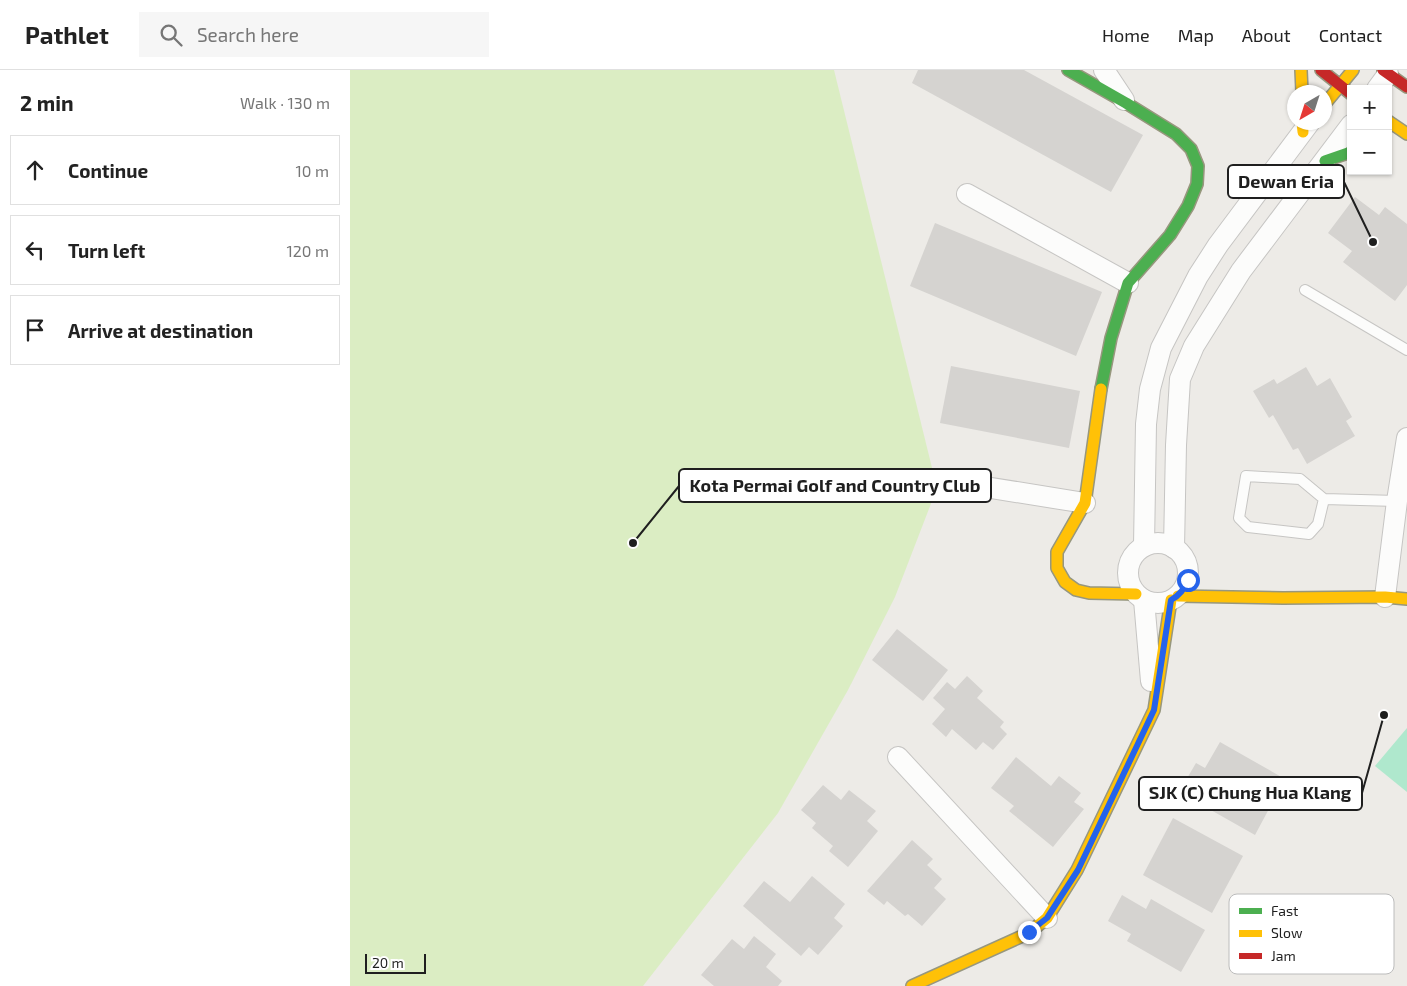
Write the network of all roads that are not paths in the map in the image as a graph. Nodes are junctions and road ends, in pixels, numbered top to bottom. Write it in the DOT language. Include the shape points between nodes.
graph roads {
  1 [pos="1068,70"];
  2 [pos="1104,70"];
  3 [pos="1301,70"];
  4 [pos="1321,70"];
  5 [pos="1353,70"];
  6 [pos="1383,78"];
  7 [pos="1302,85"];
  8 [pos="1340,86"];
  9 [pos="1407,87"];
  10 [pos="1347,91"];
  11 [pos="1332,96"];
  12 [pos="1126,103"];
  13 [pos="1392,125"];
  14 [pos="1302,130"];
  15 [pos="1347,130"];
  16 [pos="1404,136"];
  17 [pos="1347,153"];
  18 [pos="1325,161"];
  19 [pos="967,194"];
  20 [pos="1128,283"];
  21 [pos="1305,290"];
  22 [pos="1407,350"];
  23 [pos="1407,438"];
  24 [pos="954,482"];
  25 [pos="1324,499"];
  26 [pos="1397,502"];
  27 [pos="1085,503"];
  28 [pos="1144,546"];
  29 [pos="1174,548"];
  30 [pos="1140,597"];
  31 [pos="1385,597"];
  32 [pos="1175,598"];
  33 [pos="1407,599"];
  34 [pos="1154,710"];
  35 [pos="898,757"];
  36 [pos="1047,918"];
  37 [pos="912,986"];
  1 -- 12 [label="street"];
  2 -- 12 [label="street"];
  3 -- 7 [label="street"];
  4 -- 8 [label="street"];
  5 -- 8 [label="street"];
  6 -- 9 [label="street"];
  8 -- 10 [label="street"];
  8 -- 11 [label="street"];
  12 -- 20 [label="street" via="1176,134 1191,150 1198,166 1197,184 1188,206 1170,235"];
  13 -- 16 [label="street"];
  14 -- 28 [label="street" via="1218,245 1161,348 1150,389 1146,424"];
  15 -- 18 [label="street"];
  17 -- 18 [label="street"];
  18 -- 29 [label="street" via="1230,287 1194,346 1180,379"];
  19 -- 20 [label="street"];
  20 -- 27 [label="street" via="1111,338 1101,388"];
  21 -- 22 [label="lane"];
  23 -- 26 [label="street"];
  24 -- 27 [label="street"];
  25 -- 25 [label="lane" via="1318,524 1308,534 1248,527 1239,518 1246,476 1300,479"];
  25 -- 26 [label="lane"];
  26 -- 31 [label="street"];
  27 -- 30 [label="street" via="1057,552 1057,568 1065,582 1076,590 1089,593"];
  28 -- 29 [label="street" via="1159,543"];
  28 -- 30 [label="street" via="1128,568 1131,586"];
  29 -- 32 [label="street" via="1186,561 1188,570 1188,580"];
  30 -- 32 [label="street" via="1153,603"];
  30 -- 34 [label="street"];
  31 -- 32 [label="street"];
  31 -- 33 [label="street"];
  32 -- 34 [label="street"];
  34 -- 36 [label="street" via="1078,870"];
  35 -- 36 [label="street"];
  36 -- 37 [label="street" via="1029,932"];
}
